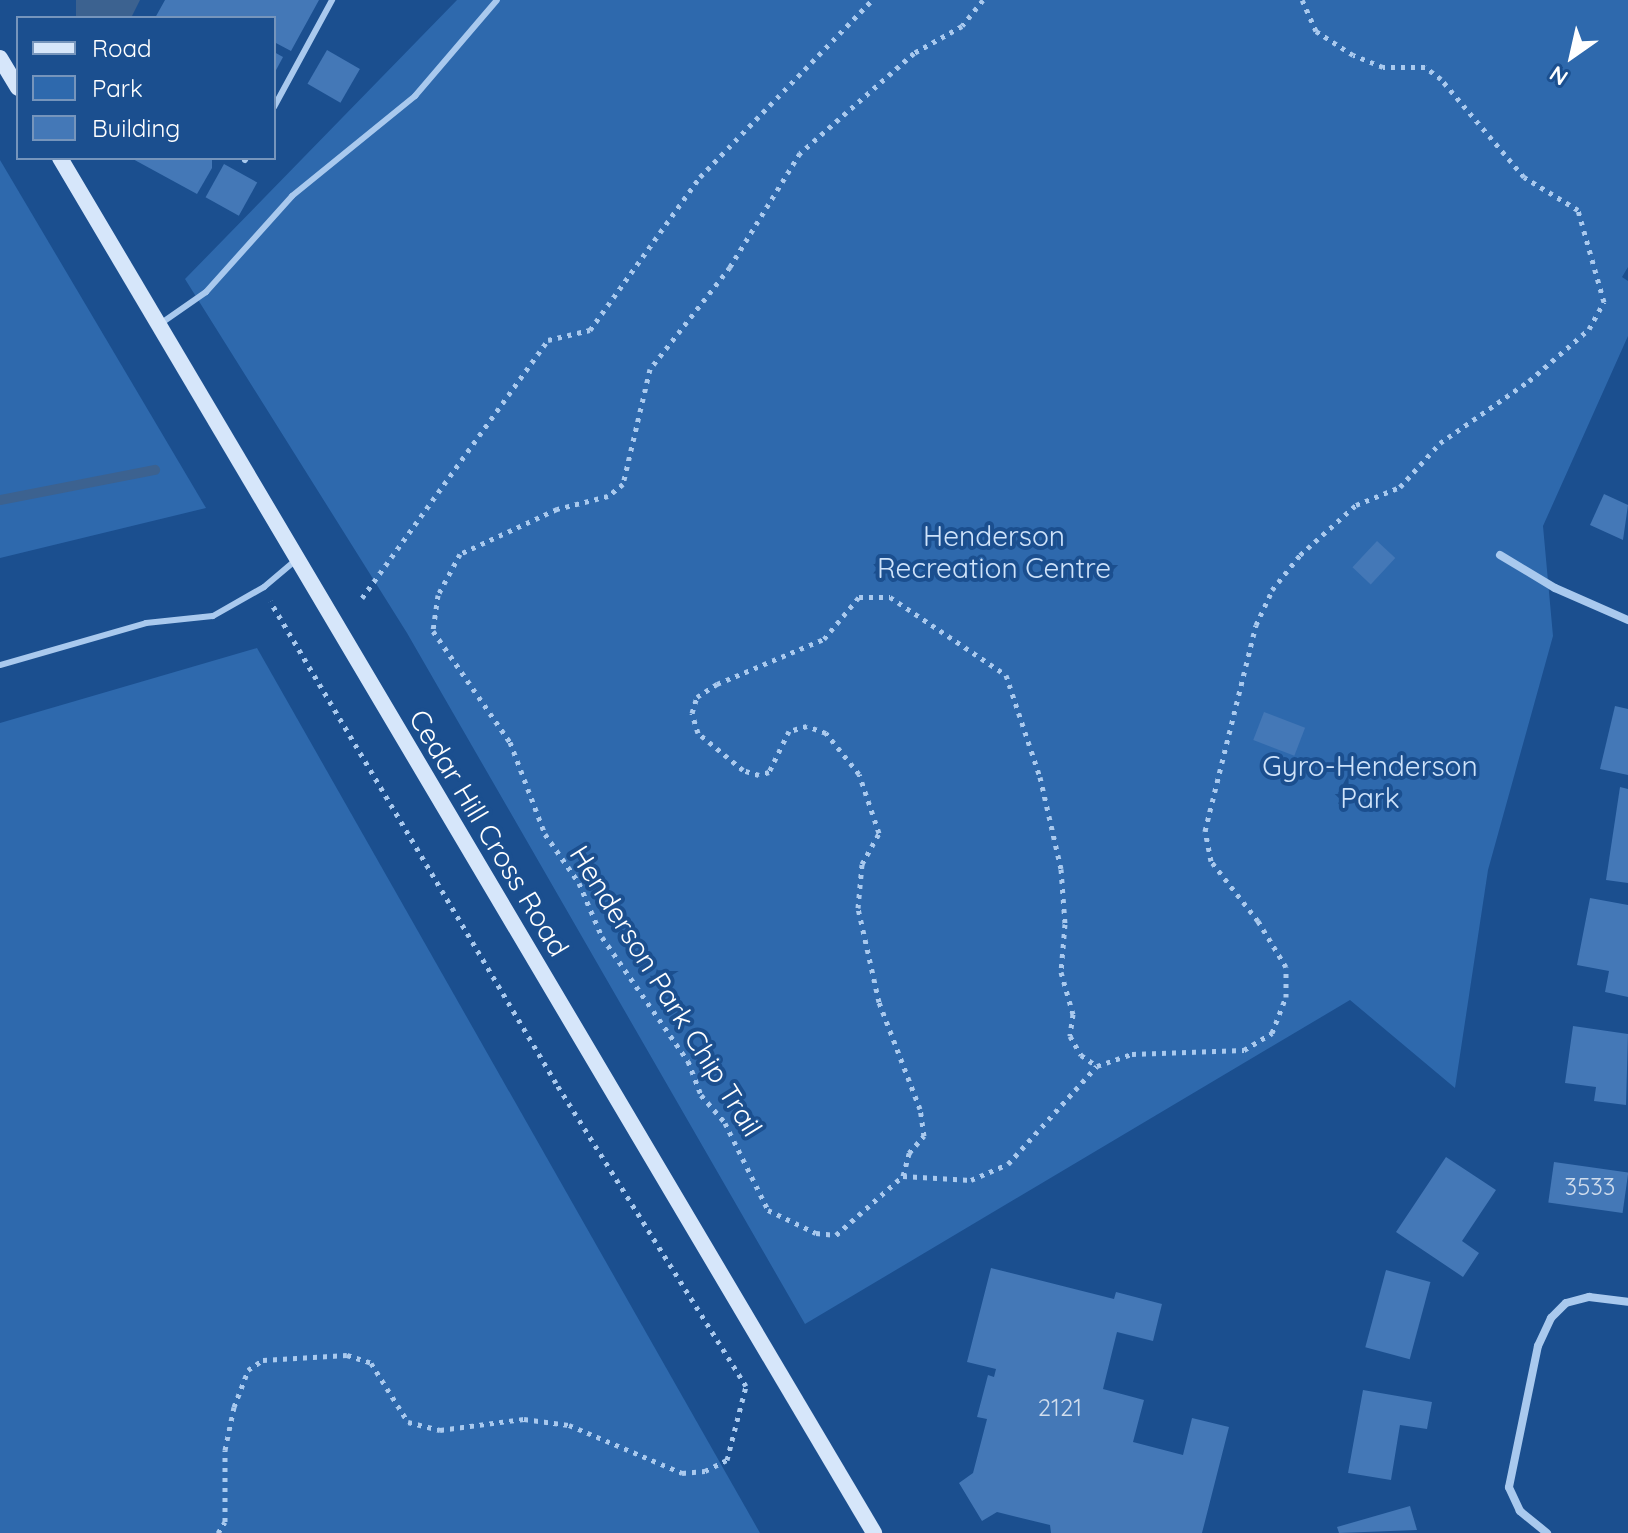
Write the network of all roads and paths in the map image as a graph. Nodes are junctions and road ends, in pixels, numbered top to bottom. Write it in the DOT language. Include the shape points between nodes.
graph roads {
  1 [pos="332,0"];
  2 [pos="497,0"];
  3 [pos="872,0"];
  4 [pos="983,0"];
  5 [pos="1302,0"];
  6 [pos="0,58"];
  7 [pos="16,85"];
  8 [pos="276,103"];
  9 [pos="61,160"];
  10 [pos="160,324"];
  11 [pos="1500,555"];
  12 [pos="296,560"];
  13 [pos="264,587"];
  14 [pos="362,598"];
  15 [pos="1628,620"];
  16 [pos="0,665"];
  17 [pos="1097,1066"];
  18 [pos="903,1176"];
  19 [pos="1628,1302"];
  20 [pos="218,1533"];
  21 [pos="874,1533"];
  22 [pos="1547,1533"];
  1 -- 8 [label="lane"];
  2 -- 10 [label="lane" via="415,96 292,196 206,292"];
  3 -- 14 [label="path" via="700,177 590,330 548,340"];
  4 -- 18 [label="path, Henderson Park Chip Trail" via="962,26 914,53 800,153 730,267 650,369 623,484 608,496 557,509 460,554 438,595 433,631 510,742 545,834 579,883 602,937 688,1061 701,1095 725,1123 768,1210 816,1233 836,1235"];
  5 -- 17 [label="path" via="1316,31 1353,55 1383,67 1425,67 1441,79 1524,177 1578,210 1604,302 1589,329 1529,381 1440,443 1400,487 1356,505 1300,555 1272,590 1256,625 1205,831 1211,861 1286,967 1286,997 1272,1033 1244,1050 1132,1054"];
  6 -- 7 [label="main road"];
  9 -- 10 [label="main road, Cedar Hill Cross Road"];
  10 -- 12 [label="main road, Cedar Hill Cross Road"];
  11 -- 15 [label="street" via="1555,588"];
  12 -- 13 [label="lane"];
  12 -- 21 [label="main road, Cedar Hill Cross Road"];
  13 -- 16 [label="lane" via="213,616 146,623"];
  13 -- 20 [label="path" via="556,1083 746,1386 727,1460 705,1471 682,1473 569,1425 524,1419 440,1430 408,1422 371,1363 347,1355 263,1360 248,1370 234,1407 225,1450 225,1522"];
  17 -- 18 [label="path" via="1008,1164 971,1180"];
  17 -- 18 [label="path, Henderson Park Chip Trail" via="1081,1055 1070,1036 1073,1014 1061,972 1061,869 1040,777 1006,675 890,597 859,597 824,639 717,684 697,697 692,713 698,733 743,770 769,772 789,731 807,726 826,733 859,774 879,833 862,864 858,908 879,1002 920,1109 924,1136 909,1153"];
  19 -- 22 [label="street" via="1589,1297 1566,1303 1551,1318 1538,1346 1509,1487 1520,1511"];
}
